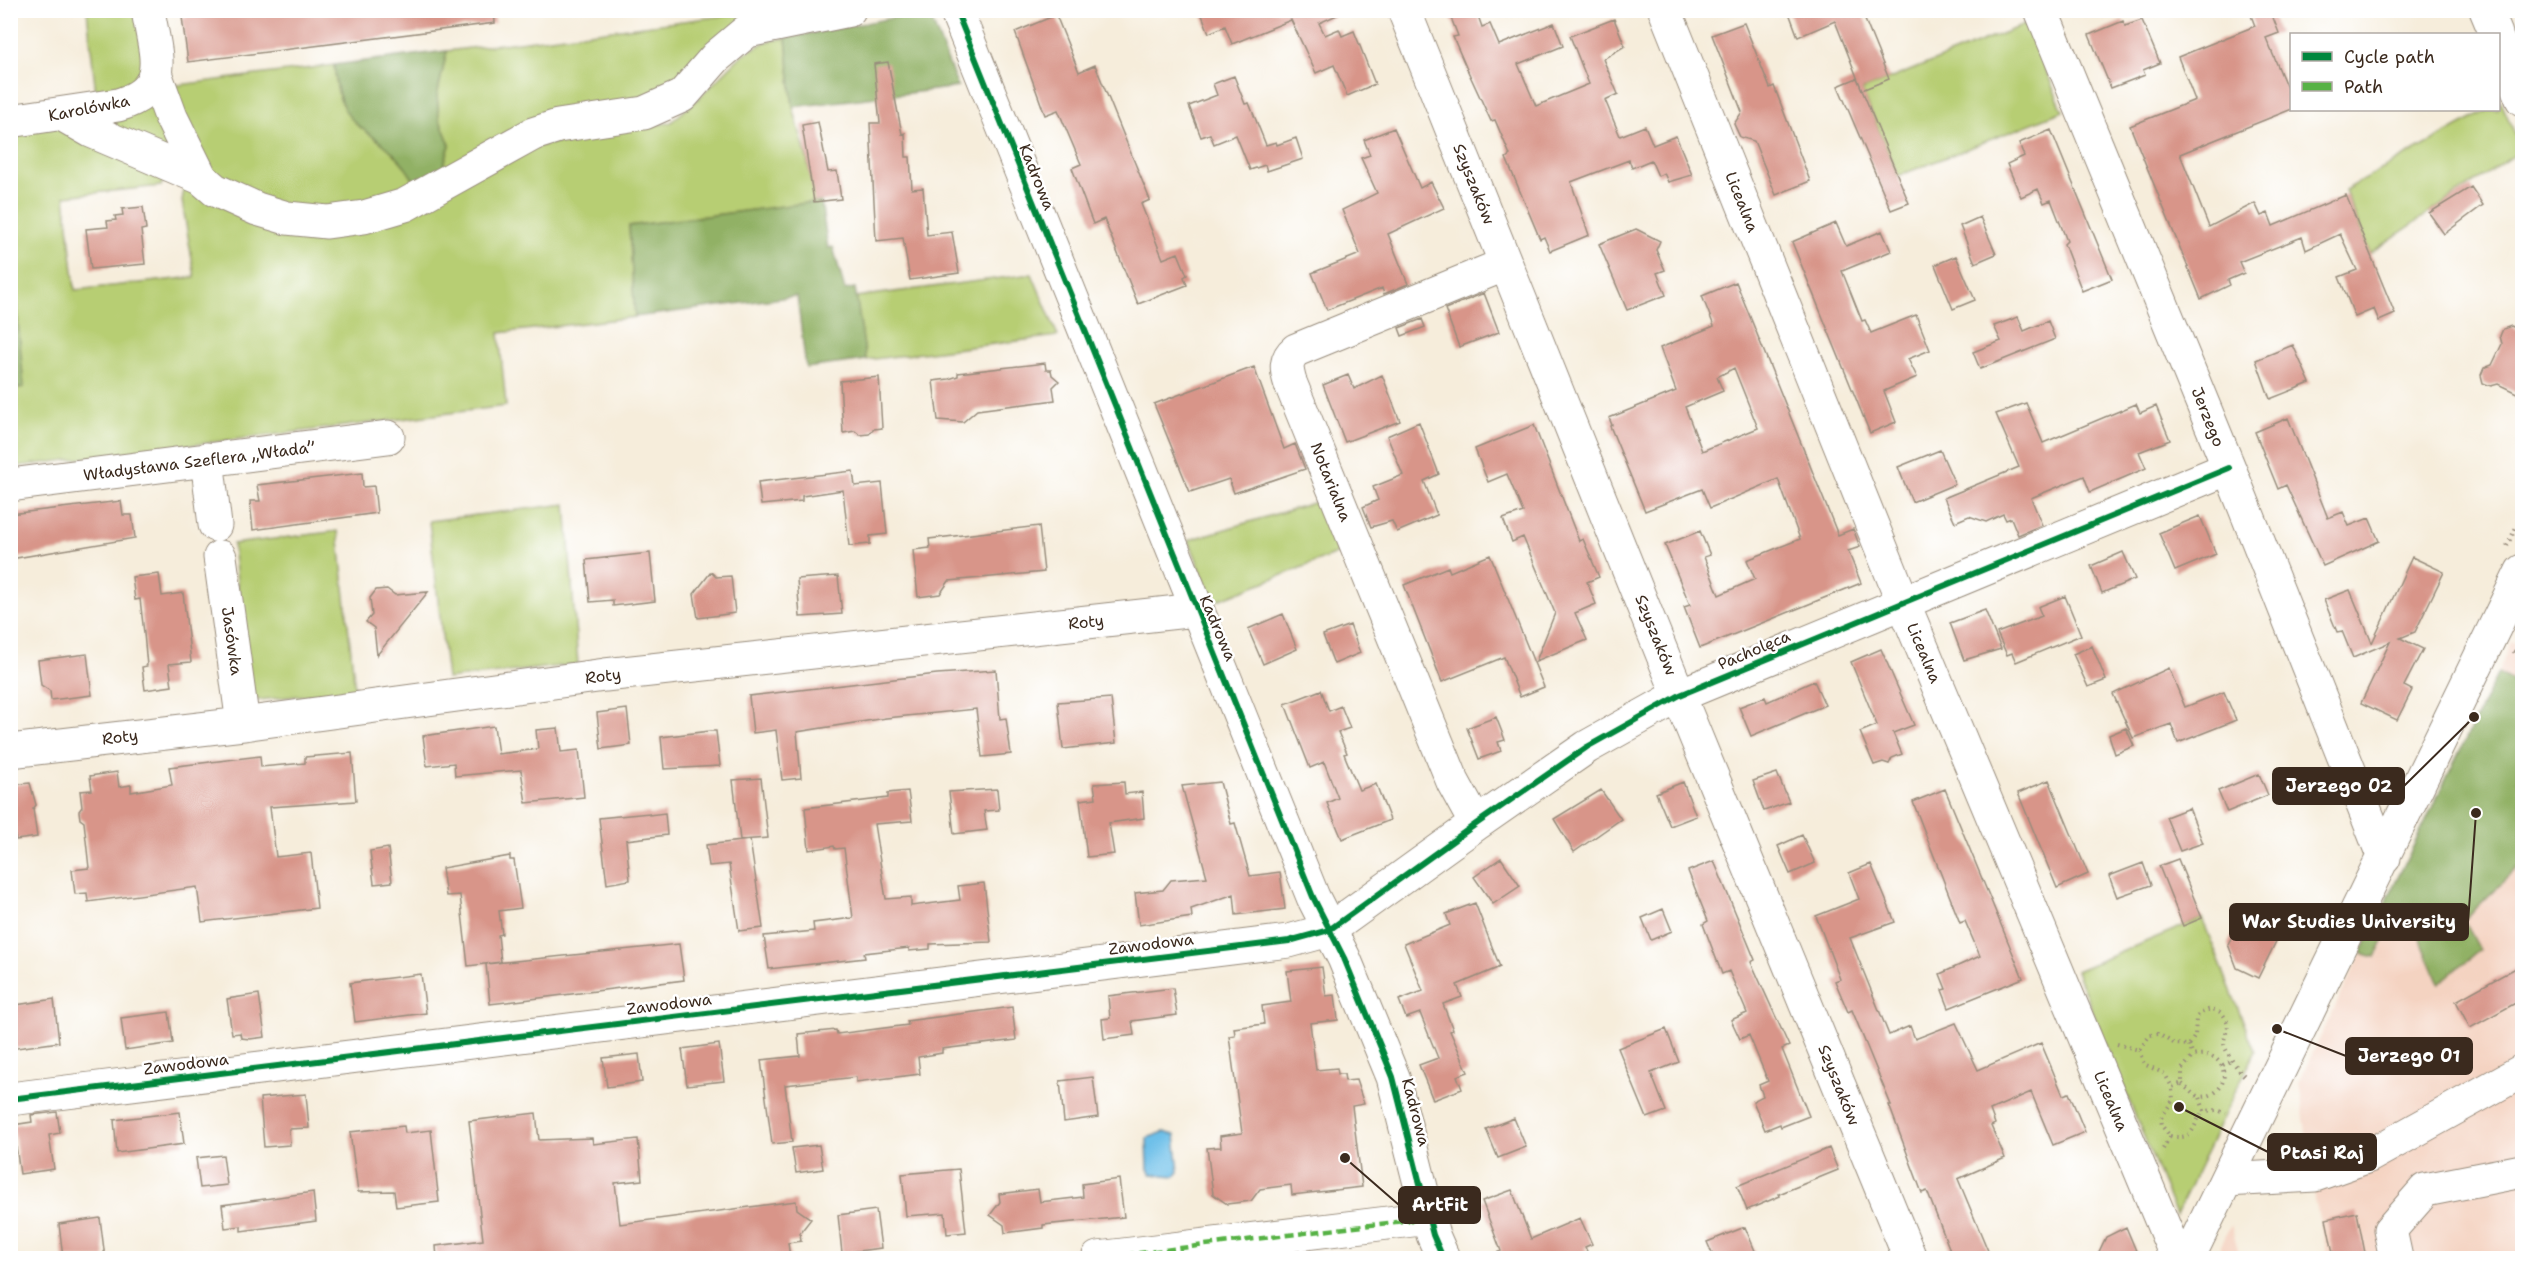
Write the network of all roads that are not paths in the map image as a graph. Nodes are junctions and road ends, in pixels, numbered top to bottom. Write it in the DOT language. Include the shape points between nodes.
graph roads {
  1 [pos="148,10"];
  2 [pos="849,10"];
  3 [pos="956,10"];
  4 [pos="1404,10"];
  5 [pos="1665,10"];
  6 [pos="2041,10"];
  7 [pos="2486,10"];
  8 [pos="2496,33"];
  9 [pos="2500,43"];
  10 [pos="156,76"];
  11 [pos="2523,99"];
  12 [pos="63,115"];
  13 [pos="10,121"];
  14 [pos="201,178"];
  15 [pos="1506,264"];
  16 [pos="388,437"];
  17 [pos="207,459"];
  18 [pos="2229,468"];
  19 [pos="10,484"];
  20 [pos="215,525"];
  21 [pos="220,557"];
  22 [pos="2523,571"];
  23 [pos="1903,602"];
  24 [pos="1196,610"];
  25 [pos="1680,695"];
  26 [pos="243,724"];
  27 [pos="10,751"];
  28 [pos="1476,824"];
  29 [pos="2384,858"];
  30 [pos="1329,930"];
  31 [pos="2523,1071"];
  32 [pos="10,1099"];
  33 [pos="2523,1171"];
  34 [pos="2226,1180"];
  35 [pos="1429,1218"];
  36 [pos="1098,1258"];
  37 [pos="1443,1258"];
  38 [pos="1910,1258"];
  39 [pos="2177,1258"];
  40 [pos="2188,1258"];
  41 [pos="2396,1258"];
  1 -- 10 [label="street"];
  2 -- 14 [label="street" via="747,31 716,57 682,96 644,113 558,126 533,134 405,204 364,217 327,222 288,218 215,190"];
  3 -- 24 [label="street, Kadrowa"];
  4 -- 15 [label="street, Szyszaków"];
  5 -- 23 [label="street, Licealna"];
  6 -- 18 [label="street, Jerzego"];
  7 -- 8 [label="street"];
  9 -- 11 [label="street"];
  10 -- 12 [label="street, Karolówka" via="152,86 134,100"];
  10 -- 14 [label="street"];
  12 -- 13 [label="street, Karolówka"];
  12 -- 14 [label="street"];
  15 -- 25 [label="street, Szyszaków"];
  15 -- 28 [label="street, Notarialna" via="1296,350 1287,368 1453,782"];
  16 -- 17 [label="street, Władysława Szeflera „Włada”"];
  17 -- 19 [label="street, Władysława Szeflera „Włada”"];
  17 -- 20 [label="street"];
  18 -- 23 [label="street, Pacholęca"];
  18 -- 29 [label="street, Jerzego"];
  21 -- 26 [label="street, Jasówka"];
  22 -- 29 [label="street"];
  23 -- 25 [label="street, Pacholęca"];
  23 -- 39 [label="street, Licealna"];
  24 -- 26 [label="street, Roty" via="605,675"];
  24 -- 30 [label="street, Kadrowa"];
  25 -- 28 [label="street, Pacholęca" via="1587,747"];
  25 -- 38 [label="street, Szyszaków"];
  26 -- 27 [label="street, Roty"];
  28 -- 30 [label="street, Pacholęca"];
  29 -- 34 [label="street"];
  30 -- 32 [label="street, Zawodowa" via="1289,941"];
  30 -- 35 [label="street, Kadrowa" via="1400,1096"];
  31 -- 34 [label="street" via="2369,1156 2315,1175"];
  33 -- 41 [label="street" via="2425,1190 2390,1230"];
  34 -- 40 [label="street"];
  35 -- 36 [label="street"];
  35 -- 37 [label="street, Kadrowa"];
}
